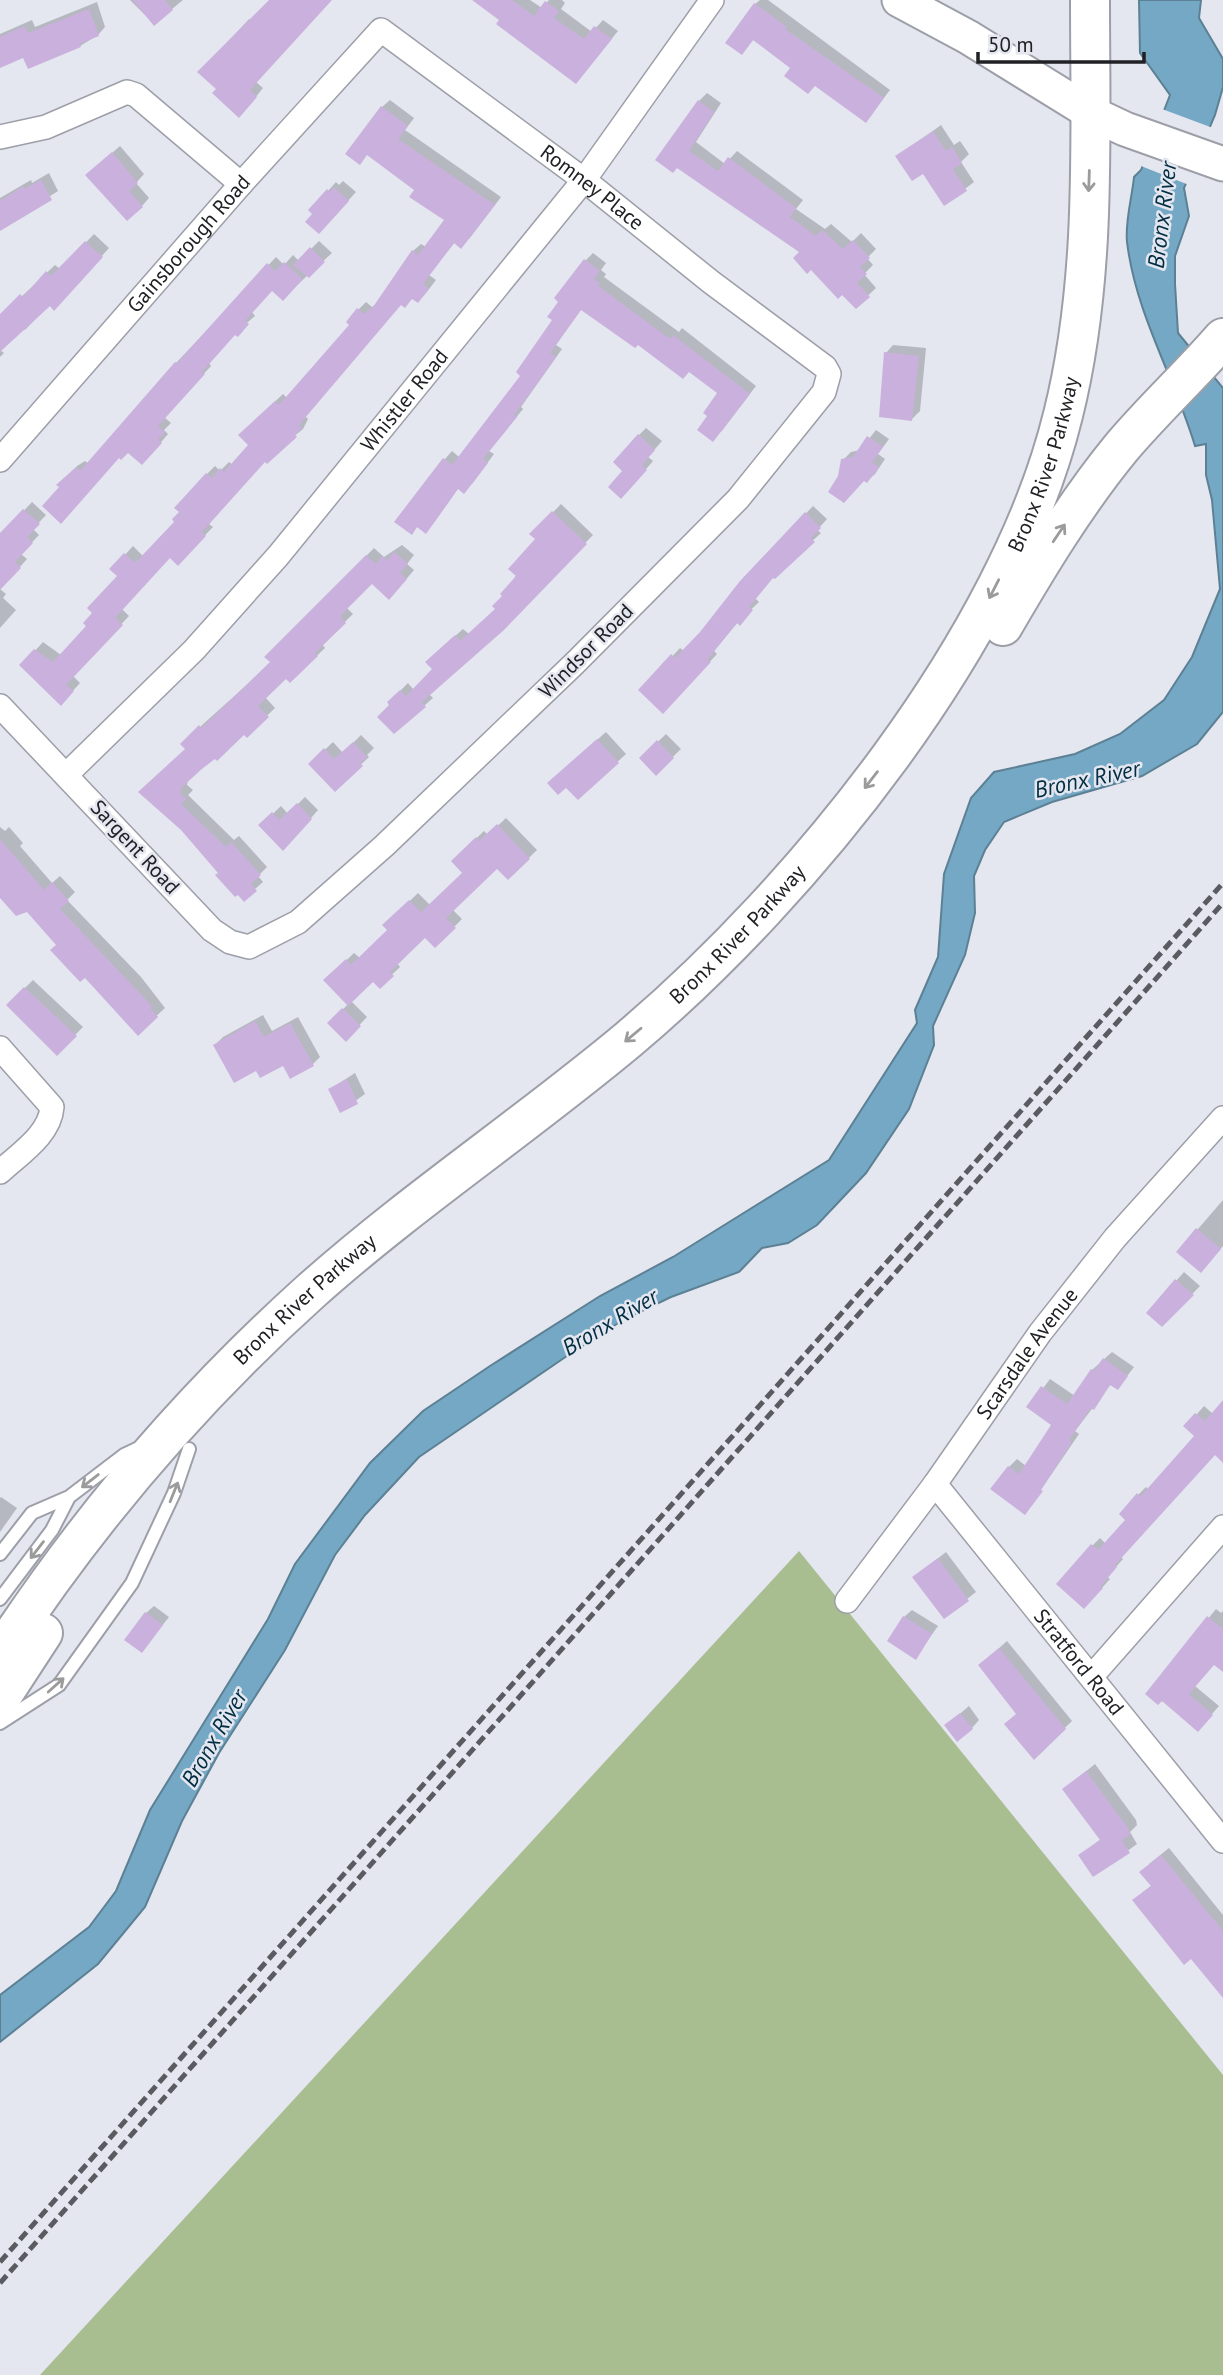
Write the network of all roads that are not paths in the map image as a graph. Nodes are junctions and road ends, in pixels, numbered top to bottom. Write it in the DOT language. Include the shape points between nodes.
graph roads {
  1 [pos="712,0"];
  2 [pos="899,0"];
  3 [pos="1090,0"];
  4 [pos="381,30"];
  5 [pos="1091,113"];
  6 [pos="0,137"];
  7 [pos="1212,160"];
  8 [pos="584,180"];
  9 [pos="241,184"];
  10 [pos="802,349"];
  11 [pos="1213,349"];
  12 [pos="0,460"];
  13 [pos="0,706"];
  14 [pos="66,774"];
  15 [pos="286,928"];
  16 [pos="0,1048"];
  17 [pos="1223,1118"];
  18 [pos="0,1172"];
  19 [pos="179,1441"];
  20 [pos="935,1484"];
  21 [pos="69,1497"];
  22 [pos="1223,1528"];
  23 [pos="0,1554"];
  24 [pos="0,1599"];
  25 [pos="847,1601"];
  26 [pos="0,1654"];
  27 [pos="1092,1676"];
  28 [pos="0,1699"];
  29 [pos="0,1723"];
  30 [pos="1223,1841"];
  1 -- 8 [label="street, Whistler Road"];
  2 -- 5 [label="street"];
  3 -- 5 [label="highway, Bronx River Parkway"];
  4 -- 8 [label="street, Romney Place"];
  4 -- 9 [label="street, Gainsborough Road"];
  5 -- 7 [label="street"];
  5 -- 19 [label="highway, Bronx River Parkway, one-way" via="1084,293 1062,420 1040,490 1006,566 947,672 910,727 800,866 690,984 600,1063 339,1266 265,1334"];
  6 -- 9 [label="street" via="46,127 127,92"];
  8 -- 10 [label="street, Romney Place"];
  8 -- 14 [label="street, Whistler Road" via="278,556 194,650"];
  9 -- 12 [label="street, Gainsborough Road"];
  10 -- 15 [label="street, Windsor Road" via="829,373 824,392 738,499 394,836"];
  19 -- 11 [label="highway, Bronx River Parkway, one-way" via="435,1221 620,1079 689,1019 768,939 849,847 925,749 1077,507 1119,451"];
  13 -- 14 [label="street, Sargent Road"];
  14 -- 15 [label="street, Sargent Road" via="212,930 249,947"];
  16 -- 18 [label="street" via="52,1107 51,1119 42,1132"];
  17 -- 20 [label="street, Scarsdale Avenue" via="1115,1238 1003,1383"];
  19 -- 21 [label="lane, one-way" via="124,1455"];
  19 -- 26 [label="highway, Bronx River Parkway" via="88,1531"];
  19 -- 28 [label="highway, Bronx River Parkway"];
  29 -- 19 [label="lane, one-way" via="59,1685 132,1583 174,1493"];
  20 -- 25 [label="street, Scarsdale Avenue"];
  20 -- 27 [label="street, Stratford Road"];
  21 -- 23 [label="lane" via="32,1513"];
  21 -- 24 [label="lane, one-way" via="52,1530"];
  22 -- 27 [label="street"];
  27 -- 30 [label="street, Stratford Road"];
}
